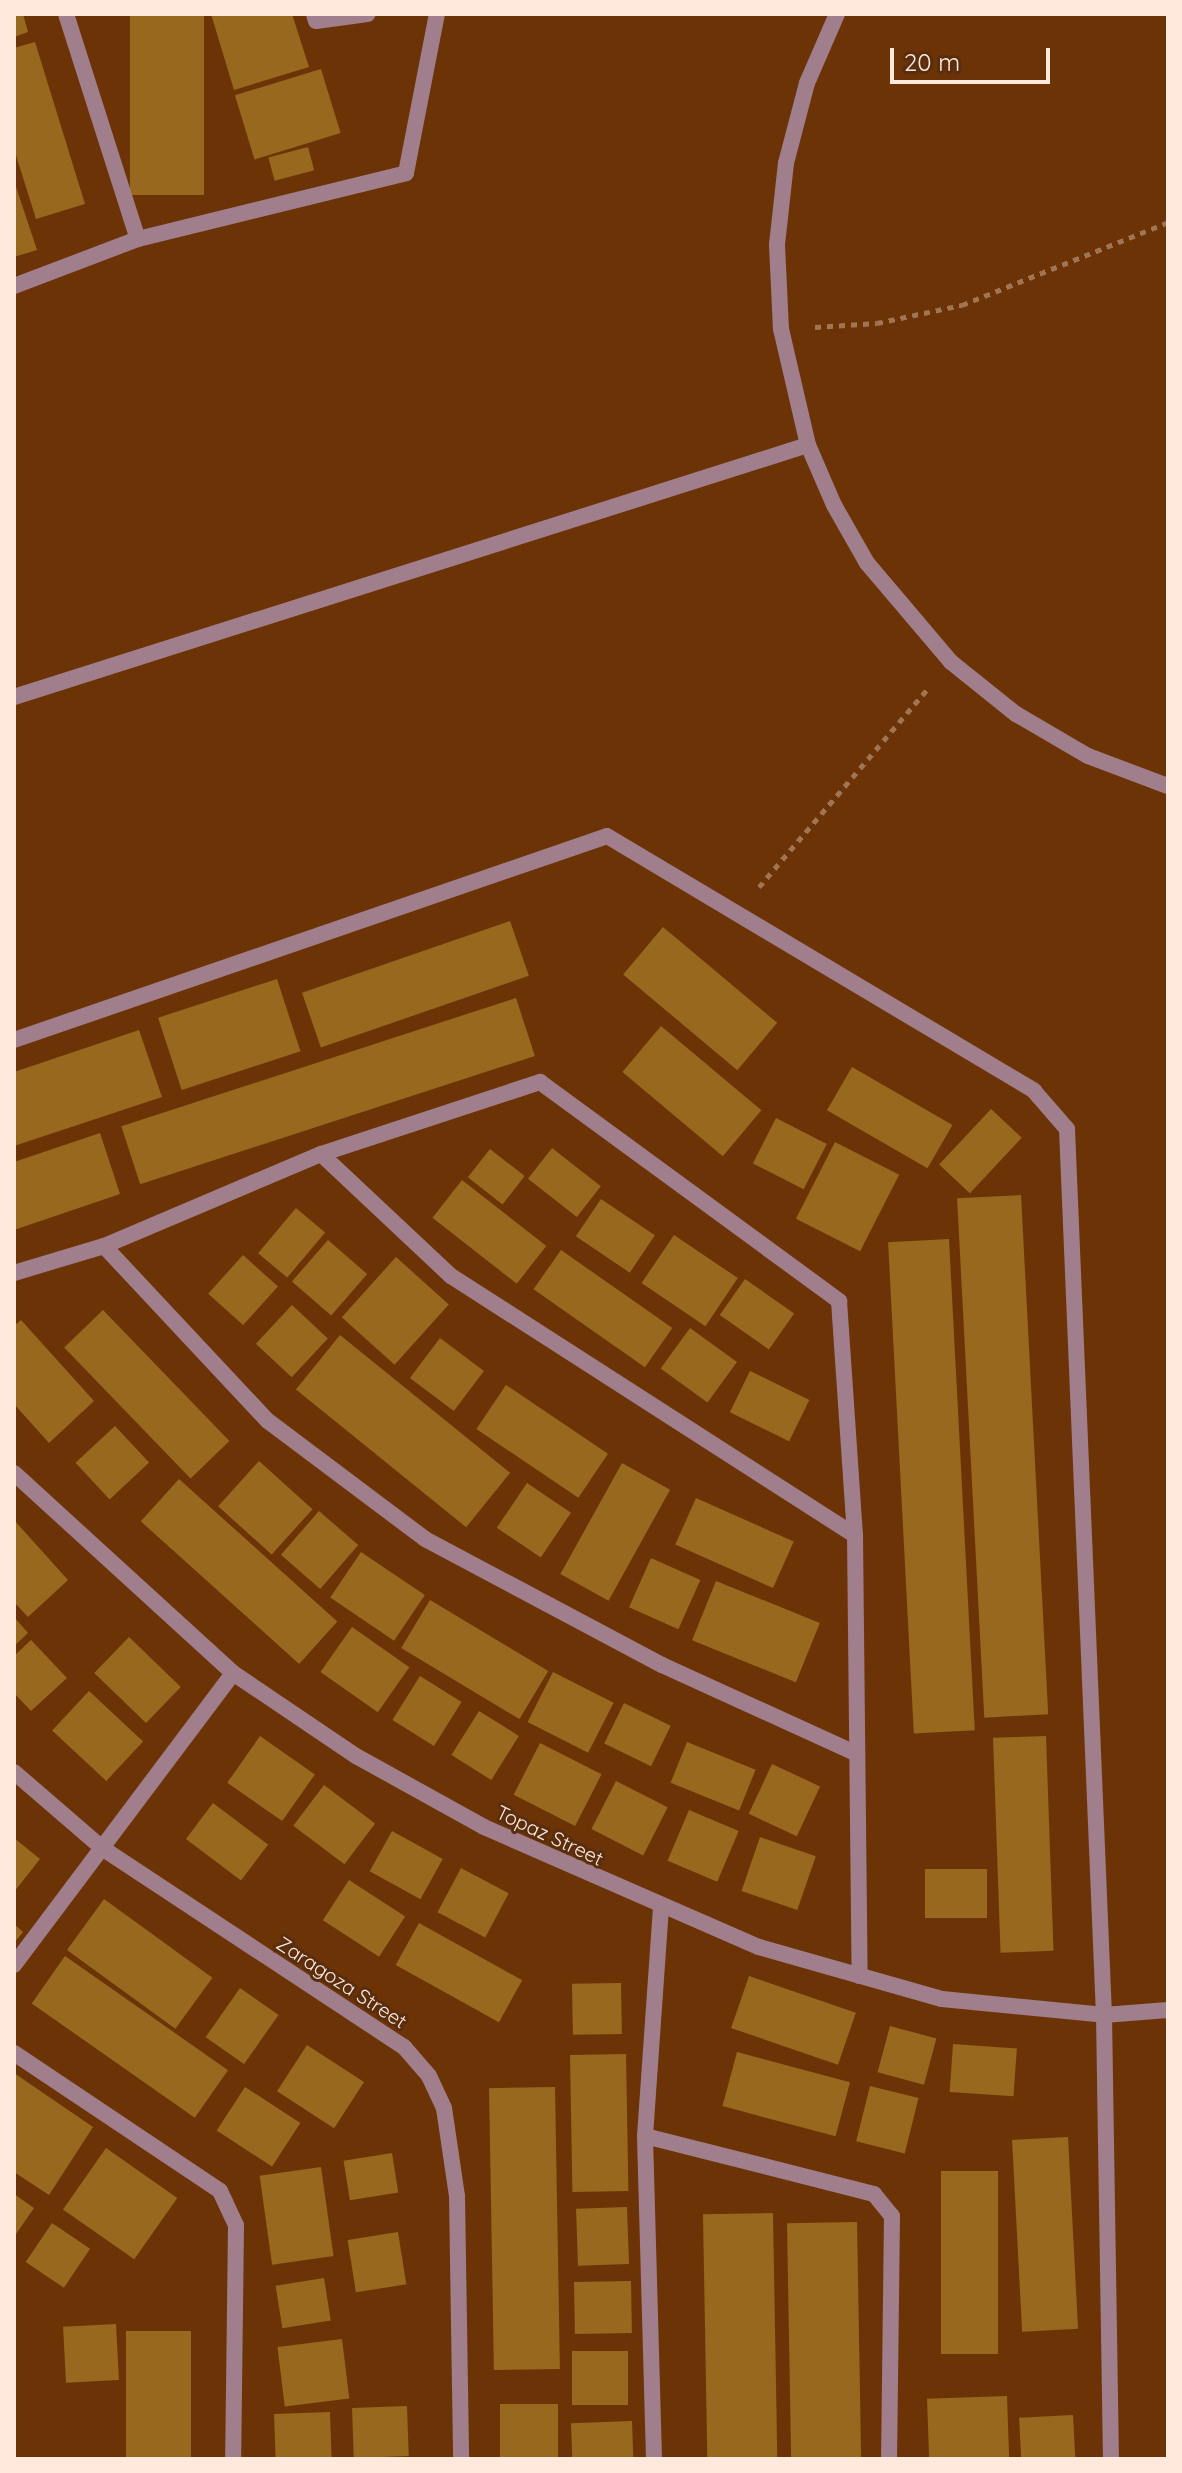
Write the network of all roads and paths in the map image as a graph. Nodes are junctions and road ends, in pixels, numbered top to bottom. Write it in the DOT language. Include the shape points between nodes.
graph roads {
  1 [pos="66,14"];
  2 [pos="314,14"];
  3 [pos="368,14"];
  4 [pos="437,14"];
  5 [pos="837,14"];
  6 [pos="1168,222"];
  7 [pos="138,239"];
  8 [pos="14,286"];
  9 [pos="781,329"];
  10 [pos="808,445"];
  11 [pos="951,662"];
  12 [pos="14,697"];
  13 [pos="1168,786"];
  14 [pos="739,911"];
  15 [pos="14,1040"];
  16 [pos="321,1154"];
  17 [pos="104,1246"];
  18 [pos="14,1273"];
  19 [pos="14,1473"];
  20 [pos="855,1535"];
  21 [pos="233,1673"];
  22 [pos="857,1754"];
  23 [pos="14,1772"];
  24 [pos="102,1848"];
  25 [pos="661,1907"];
  26 [pos="14,1965"];
  27 [pos="860,1976"];
  28 [pos="1168,2010"];
  29 [pos="1104,2015"];
  30 [pos="14,2053"];
  31 [pos="645,2136"];
  32 [pos="233,2459"];
  33 [pos="461,2459"];
  34 [pos="654,2459"];
  35 [pos="889,2459"];
  36 [pos="1111,2459"];
  1 -- 7 [label="street"];
  2 -- 3 [label="street" via="316,21"];
  4 -- 7 [label="street" via="406,173"];
  5 -- 9 [label="street" via="807,83 786,163 777,245"];
  6 -- 9 [label="path" via="962,305 877,323"];
  7 -- 8 [label="street"];
  9 -- 10 [label="street"];
  10 -- 11 [label="street" via="867,563"];
  10 -- 12 [label="street"];
  11 -- 13 [label="street" via="1016,714 1088,756"];
  11 -- 14 [label="path"];
  14 -- 15 [label="street" via="607,836"];
  14 -- 29 [label="street" via="1034,1091 1067,1129"];
  16 -- 17 [label="street"];
  16 -- 20 [label="street" via="451,1276"];
  16 -- 20 [label="street" via="540,1082 839,1301"];
  17 -- 18 [label="street"];
  17 -- 22 [label="street" via="268,1421 425,1539 662,1665"];
  19 -- 21 [label="street, Topaz Street"];
  20 -- 22 [label="street"];
  21 -- 24 [label="street"];
  21 -- 25 [label="street, Topaz Street" via="356,1756 484,1827"];
  22 -- 27 [label="street"];
  23 -- 24 [label="street, Zaragoza Street"];
  24 -- 26 [label="street"];
  24 -- 33 [label="street, Zaragoza Street" via="404,2047 429,2076 444,2108 457,2196"];
  25 -- 27 [label="street, Topaz Street" via="759,1947"];
  25 -- 31 [label="street"];
  27 -- 29 [label="street, Topaz Street" via="942,1999"];
  28 -- 29 [label="street, Topaz Street"];
  29 -- 36 [label="street"];
  30 -- 32 [label="street" via="220,2191 236,2225"];
  31 -- 34 [label="street"];
  31 -- 35 [label="street" via="874,2194 892,2216"];
}
